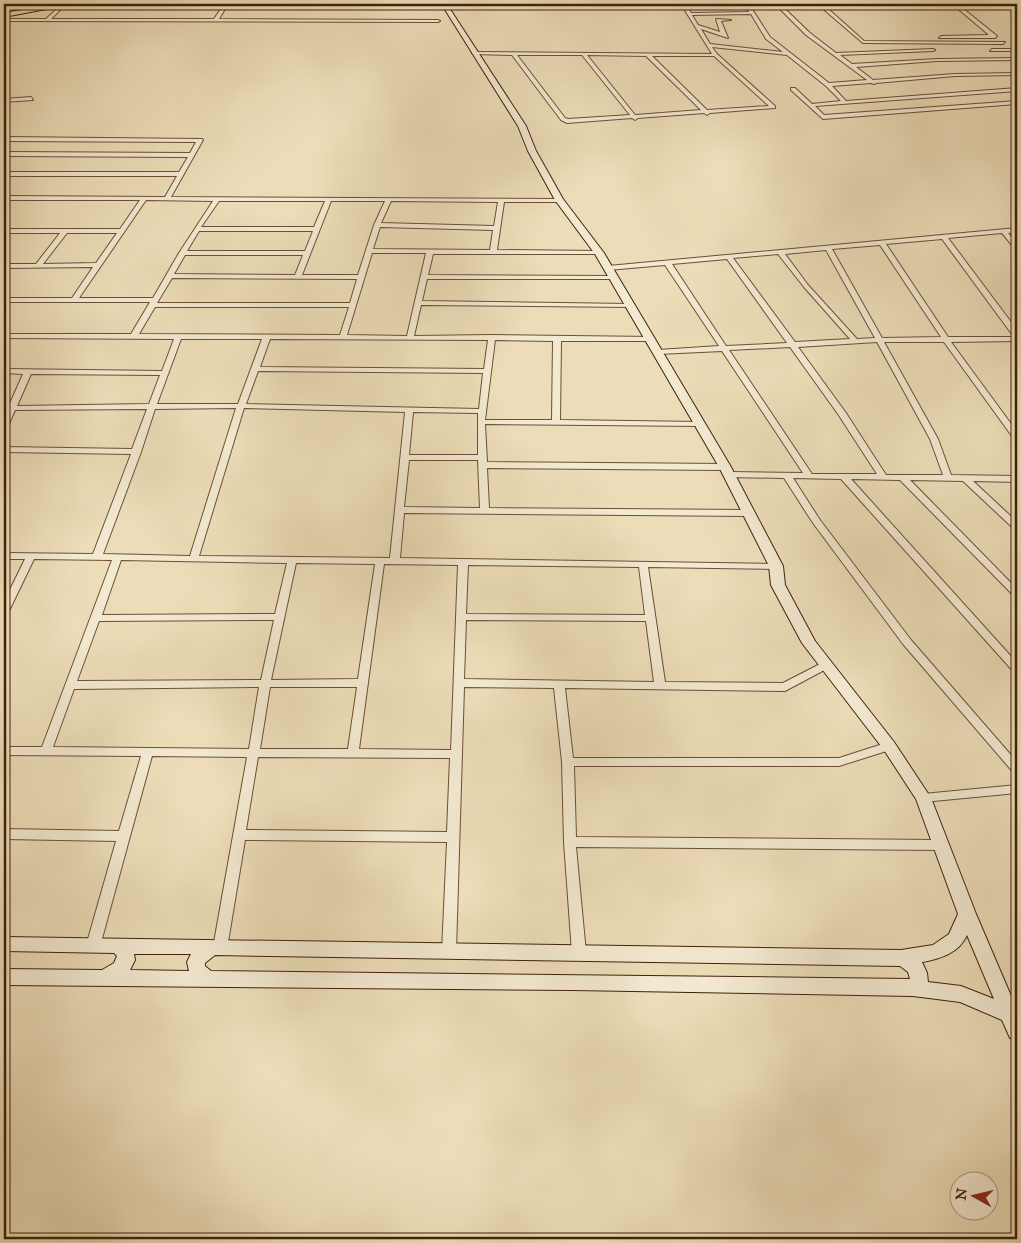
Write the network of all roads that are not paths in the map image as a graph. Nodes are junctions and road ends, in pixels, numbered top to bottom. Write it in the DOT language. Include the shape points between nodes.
graph roads {
  1 [pos="30,4"];
  2 [pos="69,4"];
  3 [pos="226,4"];
  4 [pos="683,4"];
  5 [pos="747,5"];
  6 [pos="447,6"];
  7 [pos="780,6"];
  8 [pos="823,6"];
  9 [pos="957,6"];
  10 [pos="1017,6"];
  11 [pos="60,7"];
  12 [pos="4,13"];
  13 [pos="752,13"];
  14 [pos="689,14"];
  15 [pos="756,19"];
  16 [pos="4,20"];
  17 [pos="47,20"];
  18 [pos="61,20"];
  19 [pos="216,20"];
  20 [pos="438,21"];
  21 [pos="57,24"];
  22 [pos="697,26"];
  23 [pos="723,34"];
  24 [pos="993,36"];
  25 [pos="858,38"];
  26 [pos="709,45"];
  27 [pos="735,46"];
  28 [pos="1017,46"];
  29 [pos="1008,47"];
  30 [pos="941,50"];
  31 [pos="986,50"];
  32 [pos="474,53"];
  33 [pos="514,54"];
  34 [pos="583,54"];
  35 [pos="788,54"];
  36 [pos="834,54"];
  37 [pos="1017,54"];
  38 [pos="648,55"];
  39 [pos="715,55"];
  40 [pos="989,59"];
  41 [pos="1017,59"];
  42 [pos="851,66"];
  43 [pos="1005,74"];
  44 [pos="1017,74"];
  45 [pos="955,75"];
  46 [pos="962,80"];
  47 [pos="874,82"];
  48 [pos="828,85"];
  49 [pos="970,86"];
  50 [pos="793,89"];
  51 [pos="1017,90"];
  52 [pos="977,92"];
  53 [pos="31,99"];
  54 [pos="4,101"];
  55 [pos="846,103"];
  56 [pos="1017,103"];
  57 [pos="812,105"];
  58 [pos="707,113"];
  59 [pos="635,118"];
  60 [pos="4,139"];
  61 [pos="4,154"];
  62 [pos="191,155"];
  63 [pos="4,174"];
  64 [pos="180,174"];
  65 [pos="4,198"];
  66 [pos="144,199"];
  67 [pos="167,199"];
  68 [pos="216,200"];
  69 [pos="328,200"];
  70 [pos="390,200"];
  71 [pos="559,200"];
  72 [pos="501,201"];
  73 [pos="377,226"];
  74 [pos="496,228"];
  75 [pos="196,229"];
  76 [pos="316,229"];
  77 [pos="1017,230"];
  78 [pos="4,231"];
  79 [pos="65,231"];
  80 [pos="122,231"];
  81 [pos="1002,232"];
  82 [pos="944,237"];
  83 [pos="882,242"];
  84 [pos="828,248"];
  85 [pos="1017,248"];
  86 [pos="369,251"];
  87 [pos="430,252"];
  88 [pos="493,252"];
  89 [pos="780,252"];
  90 [pos="182,253"];
  91 [pos="307,253"];
  92 [pos="599,253"];
  93 [pos="729,256"];
  94 [pos="668,262"];
  95 [pos="98,265"];
  96 [pos="4,266"];
  97 [pos="38,266"];
  98 [pos="611,273"];
  99 [pos="169,276"];
  100 [pos="298,276"];
  101 [pos="361,277"];
  102 [pos="424,277"];
  103 [pos="4,300"];
  104 [pos="74,300"];
  105 [pos="153,303"];
  106 [pos="418,303"];
  107 [pos="353,305"];
  108 [pos="630,306"];
  109 [pos="4,336"];
  110 [pos="134,336"];
  111 [pos="178,337"];
  112 [pos="267,337"];
  113 [pos="343,337"];
  114 [pos="410,337"];
  115 [pos="492,337"];
  116 [pos="1017,337"];
  117 [pos="557,338"];
  118 [pos="650,339"];
  119 [pos="879,340"];
  120 [pos="946,340"];
  121 [pos="855,341"];
  122 [pos="792,344"];
  123 [pos="725,348"];
  124 [pos="658,352"];
  125 [pos="255,369"];
  126 [pos="488,371"];
  127 [pos="4,372"];
  128 [pos="28,372"];
  129 [pos="166,373"];
  130 [pos="241,406"];
  131 [pos="12,408"];
  132 [pos="153,408"];
  133 [pos="409,409"];
  134 [pos="483,411"];
  135 [pos="481,422"];
  136 [pos="556,423"];
  137 [pos="700,424"];
  138 [pos="4,426"];
  139 [pos="1017,437"];
  140 [pos="4,449"];
  141 [pos="136,452"];
  142 [pos="405,457"];
  143 [pos="483,462"];
  144 [pos="728,471"];
  145 [pos="787,476"];
  146 [pos="809,476"];
  147 [pos="843,476"];
  148 [pos="883,477"];
  149 [pos="902,477"];
  150 [pos="948,478"];
  151 [pos="965,478"];
  152 [pos="1017,479"];
  153 [pos="401,510"];
  154 [pos="485,510"];
  155 [pos="749,513"];
  156 [pos="1017,526"];
  157 [pos="4,556"];
  158 [pos="30,556"];
  159 [pos="98,557"];
  160 [pos="118,557"];
  161 [pos="194,558"];
  162 [pos="292,559"];
  163 [pos="380,560"];
  164 [pos="395,560"];
  165 [pos="463,561"];
  166 [pos="642,564"];
  167 [pos="776,566"];
  168 [pos="1017,594"];
  169 [pos="4,611"];
  170 [pos="280,617"];
  171 [pos="461,617"];
  172 [pos="96,618"];
  173 [pos="650,618"];
  174 [pos="826,665"];
  175 [pos="1017,669"];
  176 [pos="362,683"];
  177 [pos="459,683"];
  178 [pos="559,684"];
  179 [pos="660,684"];
  180 [pos="71,685"];
  181 [pos="265,685"];
  182 [pos="889,746"];
  183 [pos="4,751"];
  184 [pos="46,751"];
  185 [pos="147,753"];
  186 [pos="253,753"];
  187 [pos="353,753"];
  188 [pos="457,754"];
  189 [pos="568,762"];
  190 [pos="1017,769"];
  191 [pos="1017,789"];
  192 [pos="923,798"];
  193 [pos="4,834"];
  194 [pos="238,835"];
  195 [pos="124,836"];
  196 [pos="453,837"];
  197 [pos="570,842"];
  198 [pos="940,845"];
  199 [pos="967,914"];
  200 [pos="4,944"];
  201 [pos="93,946"];
  202 [pos="118,946"];
  203 [pos="216,948"];
  204 [pos="450,951"];
  205 [pos="579,953"];
  206 [pos="901,958"];
  207 [pos="4,976"];
  208 [pos="105,978"];
  209 [pos="208,979"];
  210 [pos="913,988"];
  211 [pos="1013,1014"];
  212 [pos="1017,1032"];
  1 -- 12 [label="highway"];
  2 -- 12 [label="highway"];
  3 -- 19 [label="street"];
  4 -- 5 [label="street"];
  4 -- 14 [label="street"];
  5 -- 7 [label="street"];
  5 -- 13 [label="street"];
  6 -- 32 [label="street"];
  7 -- 8 [label="street"];
  7 -- 36 [label="street"];
  8 -- 9 [label="street"];
  8 -- 25 [label="street"];
  9 -- 10 [label="street"];
  9 -- 24 [label="street"];
  11 -- 17 [label="street"];
  13 -- 14 [label="street"];
  13 -- 15 [label="street"];
  14 -- 22 [label="street"];
  15 -- 23 [label="street" via="718,20"];
  15 -- 35 [label="street" via="768,38"];
  16 -- 17 [label="street"];
  17 -- 18 [label="street"];
  18 -- 19 [label="street"];
  18 -- 21 [label="street"];
  19 -- 20 [label="street"];
  22 -- 23 [label="street"];
  22 -- 26 [label="street"];
  23 -- 27 [label="street"];
  24 -- 25 [label="street"];
  24 -- 29 [label="street"];
  25 -- 29 [label="street" via="866,43"];
  26 -- 27 [label="street"];
  26 -- 39 [label="street"];
  27 -- 35 [label="street"];
  28 -- 29 [label="street"];
  29 -- 31 [label="street"];
  29 -- 37 [label="street"];
  30 -- 36 [label="street"];
  32 -- 33 [label="street"];
  32 -- 71 [label="street" via="522,126"];
  33 -- 34 [label="street"];
  33 -- 59 [label="street" via="563,119"];
  34 -- 38 [label="street"];
  34 -- 59 [label="street"];
  35 -- 48 [label="street"];
  36 -- 42 [label="street"];
  38 -- 39 [label="street"];
  38 -- 58 [label="street"];
  39 -- 58 [label="street" via="773,107"];
  40 -- 41 [label="street"];
  40 -- 42 [label="street"];
  40 -- 43 [label="street"];
  42 -- 47 [label="street"];
  43 -- 44 [label="street"];
  43 -- 45 [label="street"];
  45 -- 46 [label="street"];
  45 -- 47 [label="street"];
  47 -- 48 [label="street"];
  48 -- 55 [label="street"];
  49 -- 52 [label="street"];
  50 -- 57 [label="street"];
  51 -- 52 [label="street"];
  52 -- 55 [label="street"];
  53 -- 54 [label="street"];
  55 -- 57 [label="street"];
  56 -- 57 [label="street" via="823,117"];
  58 -- 59 [label="street"];
  60 -- 62 [label="street" via="200,140"];
  61 -- 62 [label="street"];
  62 -- 64 [label="street"];
  63 -- 64 [label="street"];
  64 -- 67 [label="street"];
  65 -- 66 [label="street"];
  66 -- 67 [label="street"];
  66 -- 80 [label="street"];
  67 -- 68 [label="street"];
  68 -- 69 [label="street"];
  68 -- 75 [label="street"];
  69 -- 70 [label="street"];
  69 -- 76 [label="street"];
  70 -- 72 [label="street"];
  70 -- 73 [label="street"];
  71 -- 72 [label="street"];
  71 -- 92 [label="street"];
  72 -- 74 [label="street"];
  73 -- 74 [label="street"];
  73 -- 86 [label="street"];
  74 -- 88 [label="street"];
  75 -- 76 [label="street"];
  75 -- 90 [label="street"];
  76 -- 91 [label="street"];
  77 -- 81 [label="street"];
  78 -- 79 [label="street"];
  79 -- 80 [label="street"];
  79 -- 97 [label="street"];
  80 -- 95 [label="street"];
  81 -- 82 [label="street"];
  81 -- 85 [label="street"];
  82 -- 83 [label="street"];
  82 -- 116 [label="street"];
  83 -- 84 [label="street"];
  83 -- 120 [label="street"];
  84 -- 89 [label="street"];
  84 -- 119 [label="street"];
  86 -- 87 [label="street"];
  86 -- 101 [label="street"];
  87 -- 88 [label="street"];
  87 -- 102 [label="street"];
  88 -- 92 [label="street"];
  89 -- 93 [label="street"];
  89 -- 121 [label="street"];
  90 -- 91 [label="street"];
  90 -- 99 [label="street"];
  91 -- 100 [label="street"];
  92 -- 98 [label="street"];
  93 -- 94 [label="street"];
  93 -- 122 [label="street"];
  94 -- 98 [label="street"];
  94 -- 123 [label="street"];
  95 -- 97 [label="street"];
  95 -- 104 [label="street"];
  96 -- 97 [label="street"];
  98 -- 102 [label="street"];
  98 -- 108 [label="street"];
  99 -- 100 [label="street"];
  99 -- 105 [label="street"];
  100 -- 101 [label="street"];
  101 -- 107 [label="street"];
  102 -- 106 [label="street"];
  103 -- 104 [label="street"];
  104 -- 105 [label="street"];
  105 -- 107 [label="street"];
  105 -- 110 [label="street"];
  106 -- 108 [label="street"];
  106 -- 114 [label="street"];
  107 -- 113 [label="street"];
  108 -- 118 [label="street"];
  109 -- 110 [label="street"];
  110 -- 111 [label="street"];
  111 -- 112 [label="street"];
  111 -- 129 [label="street"];
  112 -- 113 [label="street"];
  112 -- 125 [label="street"];
  113 -- 114 [label="street"];
  114 -- 115 [label="street"];
  115 -- 117 [label="street"];
  115 -- 126 [label="street"];
  116 -- 120 [label="street"];
  117 -- 118 [label="street"];
  117 -- 136 [label="street"];
  118 -- 124 [label="street"];
  119 -- 120 [label="street"];
  119 -- 121 [label="street"];
  119 -- 150 [label="street" via="934,439"];
  120 -- 139 [label="street"];
  121 -- 122 [label="street"];
  122 -- 123 [label="street"];
  122 -- 148 [label="street"];
  123 -- 124 [label="street"];
  123 -- 146 [label="street"];
  124 -- 137 [label="street"];
  125 -- 126 [label="street"];
  125 -- 130 [label="street"];
  126 -- 134 [label="street"];
  127 -- 128 [label="street"];
  128 -- 129 [label="street"];
  128 -- 131 [label="street"];
  129 -- 132 [label="street"];
  130 -- 132 [label="street"];
  130 -- 133 [label="street"];
  130 -- 161 [label="street"];
  131 -- 132 [label="street"];
  131 -- 138 [label="street"];
  132 -- 141 [label="street"];
  133 -- 134 [label="street"];
  133 -- 142 [label="street"];
  134 -- 135 [label="street"];
  135 -- 136 [label="street"];
  135 -- 143 [label="street"];
  136 -- 137 [label="street"];
  137 -- 144 [label="street"];
  140 -- 141 [label="street"];
  141 -- 159 [label="street"];
  142 -- 143 [label="street"];
  142 -- 153 [label="street"];
  143 -- 144 [label="street"];
  143 -- 154 [label="street"];
  144 -- 145 [label="street"];
  144 -- 155 [label="street"];
  145 -- 146 [label="street"];
  145 -- 190 [label="street" via="816,521 907,642"];
  146 -- 147 [label="street"];
  147 -- 148 [label="street"];
  147 -- 175 [label="street"];
  148 -- 149 [label="street"];
  149 -- 150 [label="street"];
  149 -- 168 [label="street"];
  150 -- 151 [label="street"];
  151 -- 152 [label="street"];
  151 -- 156 [label="street"];
  153 -- 154 [label="street"];
  153 -- 164 [label="street"];
  154 -- 155 [label="street"];
  155 -- 167 [label="street"];
  157 -- 158 [label="street"];
  158 -- 159 [label="street"];
  158 -- 169 [label="street"];
  159 -- 160 [label="street"];
  160 -- 161 [label="street"];
  160 -- 172 [label="street"];
  161 -- 162 [label="street"];
  162 -- 163 [label="street"];
  162 -- 170 [label="street"];
  163 -- 164 [label="street"];
  163 -- 176 [label="street"];
  164 -- 165 [label="street"];
  165 -- 166 [label="street"];
  165 -- 171 [label="street"];
  166 -- 167 [label="street"];
  166 -- 173 [label="street"];
  167 -- 174 [label="street" via="778,585 809,644"];
  170 -- 172 [label="street"];
  170 -- 181 [label="street"];
  171 -- 173 [label="street"];
  171 -- 177 [label="street"];
  172 -- 180 [label="street"];
  173 -- 179 [label="street"];
  174 -- 179 [label="street" via="785,687"];
  174 -- 182 [label="street"];
  176 -- 181 [label="street"];
  176 -- 187 [label="street"];
  177 -- 178 [label="street"];
  177 -- 188 [label="street"];
  178 -- 179 [label="street"];
  178 -- 189 [label="street"];
  180 -- 181 [label="street"];
  180 -- 184 [label="street"];
  181 -- 186 [label="street"];
  182 -- 189 [label="street" via="839,762"];
  182 -- 192 [label="street"];
  183 -- 184 [label="street"];
  184 -- 185 [label="street"];
  185 -- 186 [label="street"];
  185 -- 195 [label="street"];
  186 -- 187 [label="street"];
  186 -- 194 [label="street"];
  187 -- 188 [label="street"];
  188 -- 196 [label="street"];
  189 -- 197 [label="street"];
  191 -- 192 [label="street"];
  192 -- 198 [label="street"];
  193 -- 195 [label="street"];
  194 -- 196 [label="street"];
  194 -- 203 [label="street"];
  195 -- 201 [label="street"];
  196 -- 204 [label="street"];
  197 -- 198 [label="street"];
  197 -- 205 [label="street"];
  198 -- 199 [label="street"];
  199 -- 206 [label="street" via="956,939 937,952"];
  199 -- 211 [label="street"];
  200 -- 201 [label="street"];
  201 -- 202 [label="street"];
  202 -- 203 [label="street"];
  202 -- 208 [label="street" via="124,950 126,961 117,972"];
  203 -- 204 [label="street"];
  203 -- 209 [label="street" via="204,952 196,963 199,974"];
  204 -- 205 [label="street"];
  205 -- 206 [label="street"];
  206 -- 210 [label="street" via="912,963 918,971 919,981"];
  207 -- 208 [label="street"];
  208 -- 209 [label="street"];
  209 -- 210 [label="street"];
  210 -- 211 [label="street" via="961,994"];
  211 -- 212 [label="street"];
}
